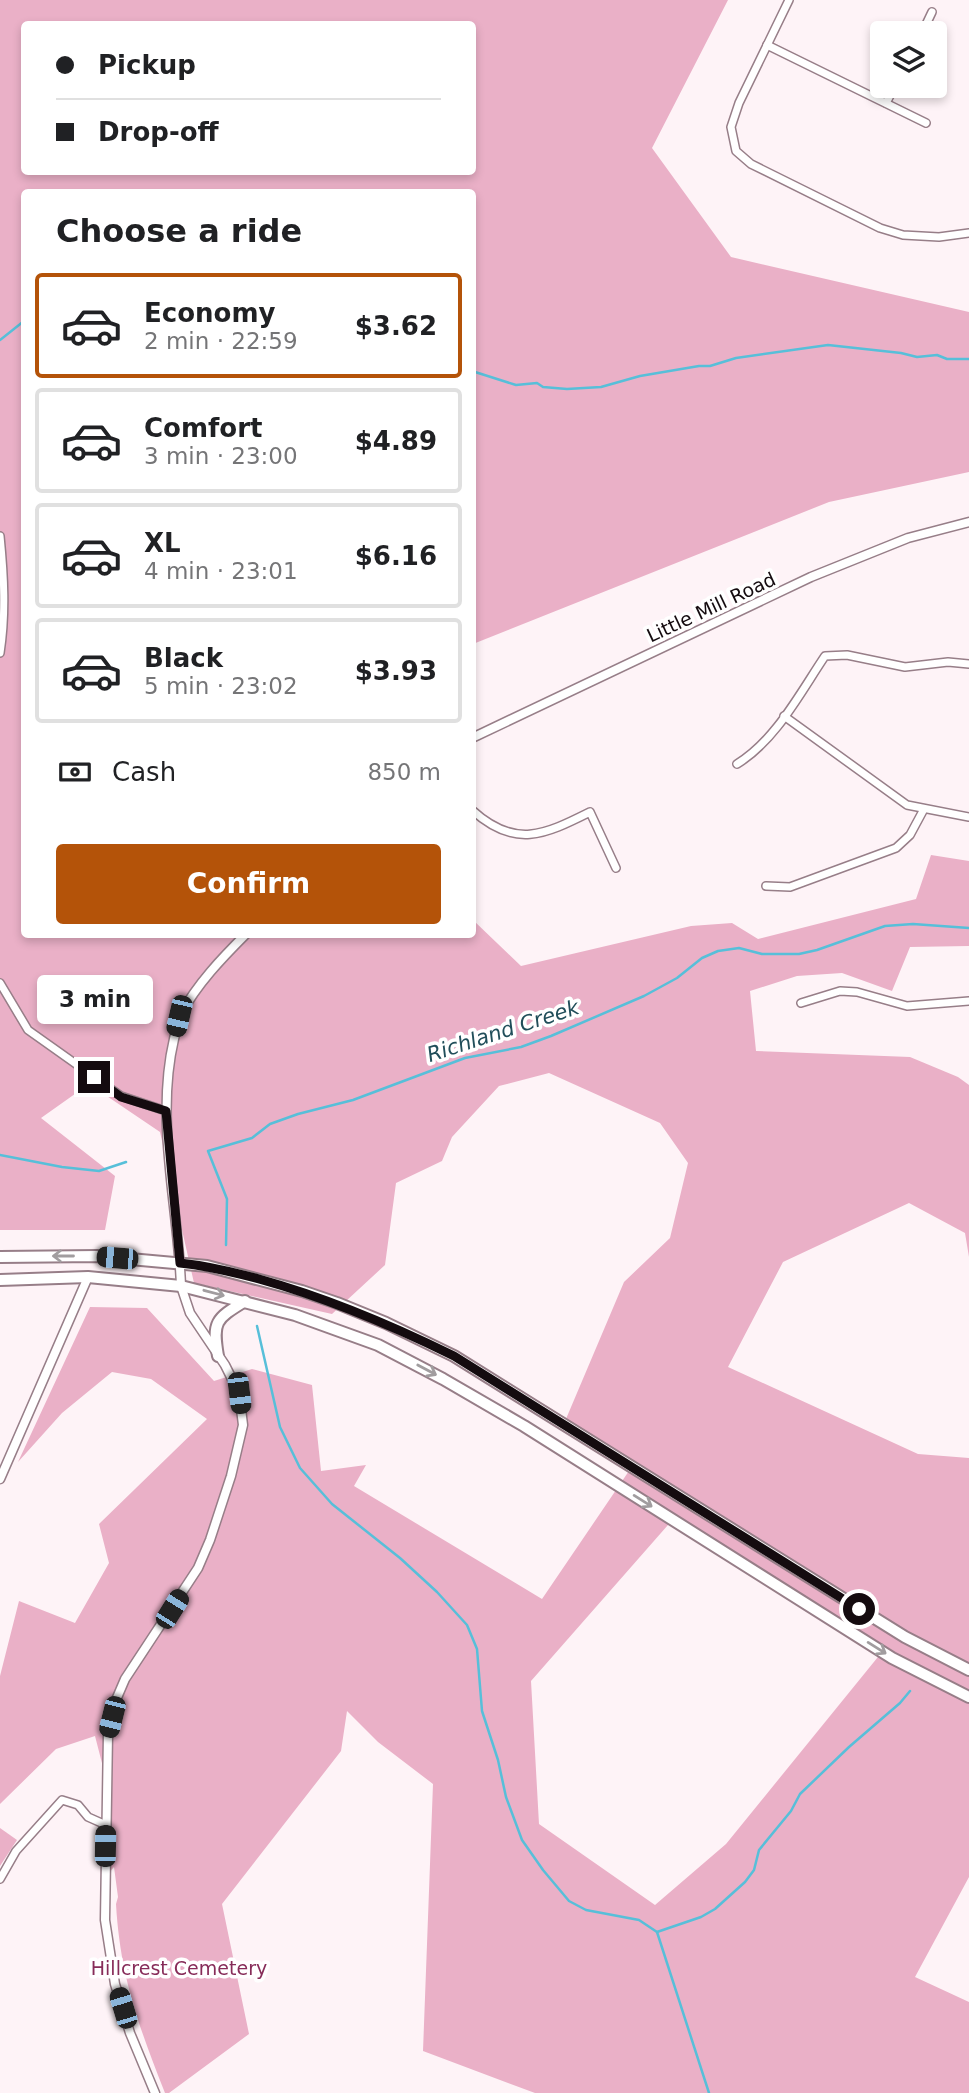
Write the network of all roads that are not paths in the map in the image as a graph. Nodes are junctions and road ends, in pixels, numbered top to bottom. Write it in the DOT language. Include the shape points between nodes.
graph roads {
  1 [pos="789,0"];
  2 [pos="932,12"];
  3 [pos="928,21"];
  4 [pos="767,45"];
  5 [pos="889,98"];
  6 [pos="886,103"];
  7 [pos="926,123"];
  8 [pos="969,233"];
  9 [pos="969,522"];
  10 [pos="0,536"];
  11 [pos="0,653"];
  12 [pos="969,663"];
  13 [pos="784,716"];
  14 [pos="476,736"];
  15 [pos="737,764"];
  16 [pos="924,810"];
  17 [pos="476,813"];
  18 [pos="969,817"];
  19 [pos="616,869"];
  20 [pos="766,886"];
  21 [pos="242,938"];
  22 [pos="0,983"];
  23 [pos="969,1001"];
  24 [pos="801,1003"];
  25 [pos="166,1111"];
  26 [pos="0,1257"];
  27 [pos="180,1263"];
  28 [pos="88,1278"];
  29 [pos="0,1280"];
  30 [pos="181,1286"];
  31 [pos="245,1301"];
  32 [pos="218,1356"];
  33 [pos="634,1468"];
  34 [pos="0,1479"];
  35 [pos="621,1487"];
  36 [pos="969,1670"];
  37 [pos="969,1698"];
  38 [pos="106,1825"];
  39 [pos="0,1879"];
  40 [pos="155,2093"];
  1 -- 4 [label="street"];
  2 -- 3 [label="street"];
  4 -- 6 [label="street"];
  4 -- 8 [label="street" via="731,127 736,151 744,160 880,228 903,235"];
  5 -- 6 [label="street"];
  6 -- 7 [label="street"];
  9 -- 14 [label="street, Little Mill Road" via="908,538 811,577"];
  10 -- 11 [label="street" via="5,600"];
  12 -- 13 [label="street" via="905,667 847,655 825,656"];
  13 -- 15 [label="street" via="754,754"];
  13 -- 16 [label="street" via="907,805"];
  16 -- 18 [label="street"];
  16 -- 20 [label="street" via="910,835 896,848 790,887"];
  17 -- 19 [label="street" via="496,829 520,836 548,831 590,812"];
  21 -- 25 [label="street" via="179,1016 167,1068"];
  22 -- 25 [label="street" via="28,1030 121,1097"];
  23 -- 24 [label="street" via="907,1006 840,991"];
  25 -- 27 [label="street"];
  27 -- 26 [label="main road, one-way" via="97,1256"];
  27 -- 30 [label="street"];
  27 -- 33 [label="main road" via="302,1291 386,1323 454,1356"];
  28 -- 29 [label="main road"];
  28 -- 30 [label="main road"];
  28 -- 34 [label="street"];
  30 -- 31 [label="main road, one-way"];
  30 -- 32 [label="street" via="190,1313"];
  31 -- 32 [label="main road" via="223,1314 214,1332"];
  31 -- 35 [label="main road, one-way" via="379,1345 501,1412"];
  32 -- 38 [label="street" via="239,1393 243,1425 237,1455 198,1568 116,1700 108,1734"];
  33 -- 35 [label="main road"];
  33 -- 36 [label="main road" via="905,1637"];
  35 -- 37 [label="main road, one-way" via="892,1658"];
  38 -- 39 [label="street" via="88,1817 78,1805 62,1800 16,1851"];
  38 -- 40 [label="street" via="105,1920 115,1984"];
}
